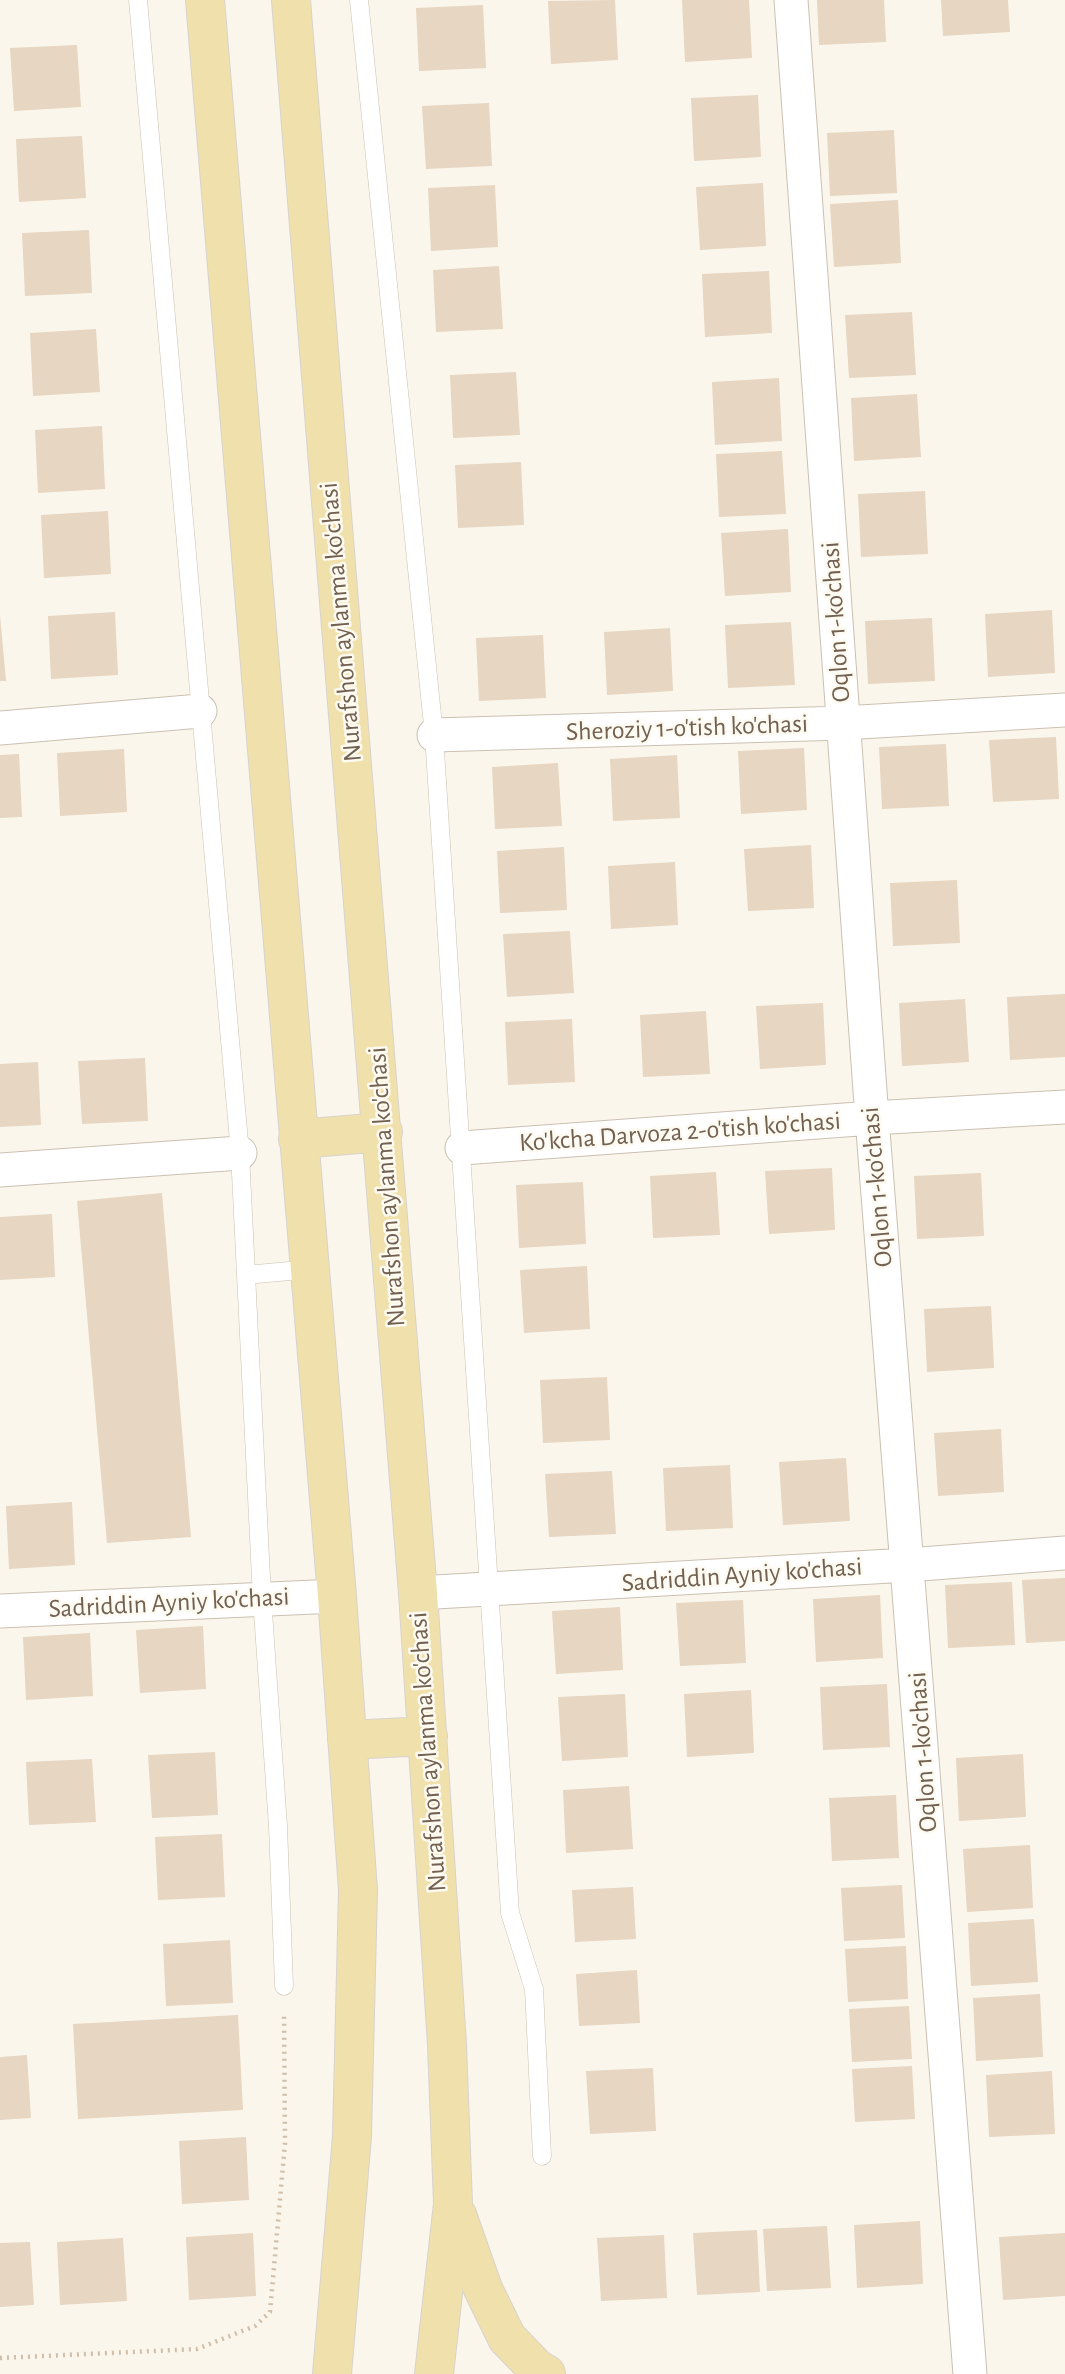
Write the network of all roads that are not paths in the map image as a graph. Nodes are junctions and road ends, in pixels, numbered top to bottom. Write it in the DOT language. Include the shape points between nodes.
graph roads {
  1 [pos="138,0"];
  2 [pos="205,0"];
  3 [pos="291,0"];
  4 [pos="359,0"];
  5 [pos="791,0"];
  6 [pos="1065,710"];
  7 [pos="200,711"];
  8 [pos="843,723"];
  9 [pos="0,727"];
  10 [pos="434,735"];
  11 [pos="1065,1107"];
  12 [pos="872,1118"];
  13 [pos="383,1132"];
  14 [pos="298,1139"];
  15 [pos="462,1148"];
  16 [pos="240,1153"];
  17 [pos="0,1170"];
  18 [pos="311,1269"];
  19 [pos="246,1275"];
  20 [pos="1065,1553"];
  21 [pos="908,1565"];
  22 [pos="490,1591"];
  23 [pos="418,1593"];
  24 [pos="337,1596"];
  25 [pos="262,1598"];
  26 [pos="0,1611"];
  27 [pos="428,1736"];
  28 [pos="347,1740"];
  29 [pos="284,1986"];
  30 [pos="542,2156"];
  31 [pos="453,2204"];
  32 [pos="332,2374"];
  33 [pos="434,2374"];
  34 [pos="546,2374"];
  35 [pos="970,2374"];
  1 -- 7 [label="lane"];
  2 -- 14 [label="main road"];
  3 -- 13 [label="main road, Nurafshon aylanma ko'chasi"];
  4 -- 10 [label="lane"];
  5 -- 8 [label="street, Oqlon 1-ko'chasi"];
  6 -- 8 [label="street, Sheroziy 1-o'tish ko'chasi"];
  7 -- 9 [label="street"];
  7 -- 16 [label="lane"];
  8 -- 10 [label="street, Sheroziy 1-o'tish ko'chasi"];
  8 -- 12 [label="street, Oqlon 1-ko'chasi"];
  10 -- 15 [label="lane"];
  11 -- 12 [label="street, Ko'kcha Darvoza 2-o'tish ko'chasi"];
  12 -- 15 [label="street, Ko'kcha Darvoza 2-o'tish ko'chasi"];
  12 -- 21 [label="street, Oqlon 1-ko'chasi"];
  13 -- 14 [label="main road"];
  13 -- 23 [label="main road, Nurafshon aylanma ko'chasi"];
  14 -- 18 [label="main road"];
  15 -- 22 [label="lane"];
  16 -- 17 [label="street"];
  16 -- 19 [label="lane"];
  18 -- 19 [label="lane"];
  18 -- 24 [label="main road"];
  19 -- 25 [label="lane"];
  20 -- 21 [label="street, Sadriddin Ayniy ko'chasi"];
  21 -- 22 [label="street, Sadriddin Ayniy ko'chasi"];
  21 -- 35 [label="street, Oqlon 1-ko'chasi"];
  22 -- 23 [label="street, Sadriddin Ayniy ko'chasi"];
  22 -- 30 [label="lane" via="510,1913 534,1989"];
  23 -- 27 [label="main road, Nurafshon aylanma ko'chasi"];
  24 -- 25 [label="street, Sadriddin Ayniy ko'chasi"];
  24 -- 28 [label="main road"];
  25 -- 26 [label="street, Sadriddin Ayniy ko'chasi"];
  25 -- 29 [label="lane"];
  27 -- 28 [label="main road"];
  27 -- 31 [label="main road, Nurafshon aylanma ko'chasi"];
  28 -- 32 [label="main road" via="358,1890 355,2052"];
  31 -- 33 [label="main road, Nurafshon aylanma ko'chasi"];
  31 -- 34 [label="main road" via="482,2289 507,2338"];
}
